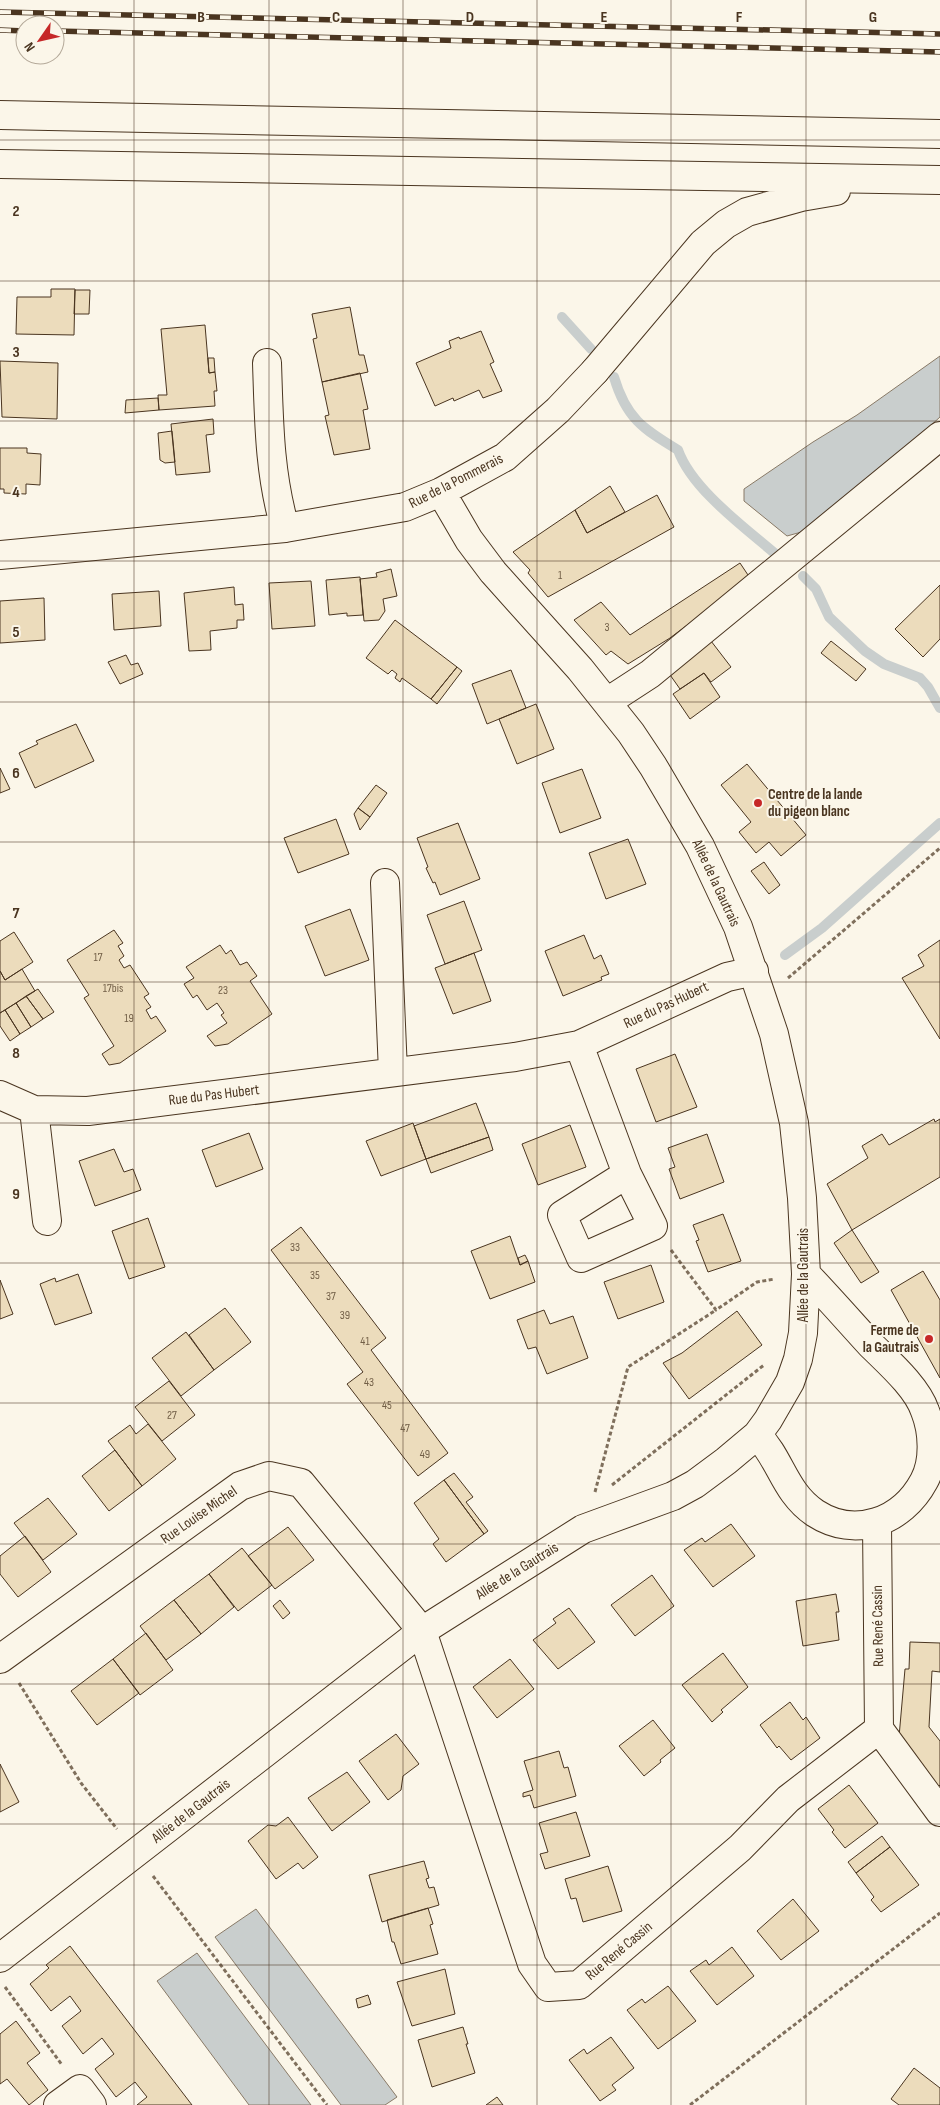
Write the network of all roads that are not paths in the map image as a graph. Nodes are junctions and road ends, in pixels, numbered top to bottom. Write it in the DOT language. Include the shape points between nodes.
graph roads {
  1 [pos="0,115"];
  2 [pos="940,134"];
  3 [pos="0,164"];
  4 [pos="906,180"];
  5 [pos="940,180"];
  6 [pos="267,362"];
  7 [pos="940,436"];
  8 [pos="441,492"];
  9 [pos="285,528"];
  10 [pos="0,555"];
  11 [pos="607,702"];
  12 [pos="385,883"];
  13 [pos="754,972"];
  14 [pos="579,1045"];
  15 [pos="393,1072"];
  16 [pos="0,1096"];
  17 [pos="34,1110"];
  18 [pos="627,1174"];
  19 [pos="48,1221"];
  20 [pos="806,1274"];
  21 [pos="757,1435"];
  22 [pos="877,1524"];
  23 [pos="422,1631"];
  24 [pos="1,1658"];
  25 [pos="879,1729"];
  26 [pos="940,1812"];
  27 [pos="0,1958"];
  28 [pos="86,2097"];
  29 [pos="58,2105"];
  1 -- 2 [label="main road"];
  3 -- 4 [label="main road"];
  4 -- 5 [label="main road"];
  4 -- 8 [label="main road, Rue de la Pommerais" via="801,197 747,212 726,224 703,243 558,410 505,457"];
  6 -- 9 [label="main road" via="270,454"];
  7 -- 11 [label="main road" via="650,674"];
  8 -- 9 [label="main road, Rue de la Pommerais" via="405,507"];
  8 -- 11 [label="main road, Allée de la Gautrais" via="469,540 493,572"];
  9 -- 10 [label="main road, Rue de la Pommerais"];
  11 -- 13 [label="main road, Allée de la Gautrais" via="653,766 700,846 738,927"];
  12 -- 15 [label="main road"];
  13 -- 14 [label="main road, Rue du Pas Hubert" via="727,977"];
  13 -- 20 [label="main road, Allée de la Gautrais" via="774,1034 794,1123"];
  14 -- 15 [label="main road, Rue du Pas Hubert" via="516,1057"];
  14 -- 18 [label="main road"];
  15 -- 17 [label="main road, Rue du Pas Hubert" via="88,1110"];
  16 -- 17 [label="main road, Rue du Pas Hubert"];
  17 -- 19 [label="main road"];
  18 -- 18 [label="main road" via="653,1226 580,1258 562,1215"];
  20 -- 21 [label="main road, Allée de la Gautrais" via="803,1333 798,1359 780,1402"];
  20 -- 22 [label="main road" via="891,1363 925,1409 931,1430 930,1457 924,1481 895,1514"];
  21 -- 22 [label="main road" via="768,1446 784,1479 798,1498 815,1513 834,1523 855,1526"];
  21 -- 23 [label="main road, Allée de la Gautrais" via="695,1484 583,1530"];
  22 -- 25 [label="main road, Rue René Cassin"];
  23 -- 24 [label="main road, Rue Louise Michel" via="301,1482 269,1476 240,1486 214,1503"];
  23 -- 25 [label="main road, Rue René Cassin" via="532,1964 548,1987 579,1985 740,1848 788,1799"];
  23 -- 27 [label="main road, Allée de la Gautrais"];
  25 -- 26 [label="main road"];
  28 -- 29 [label="main road"];
}
